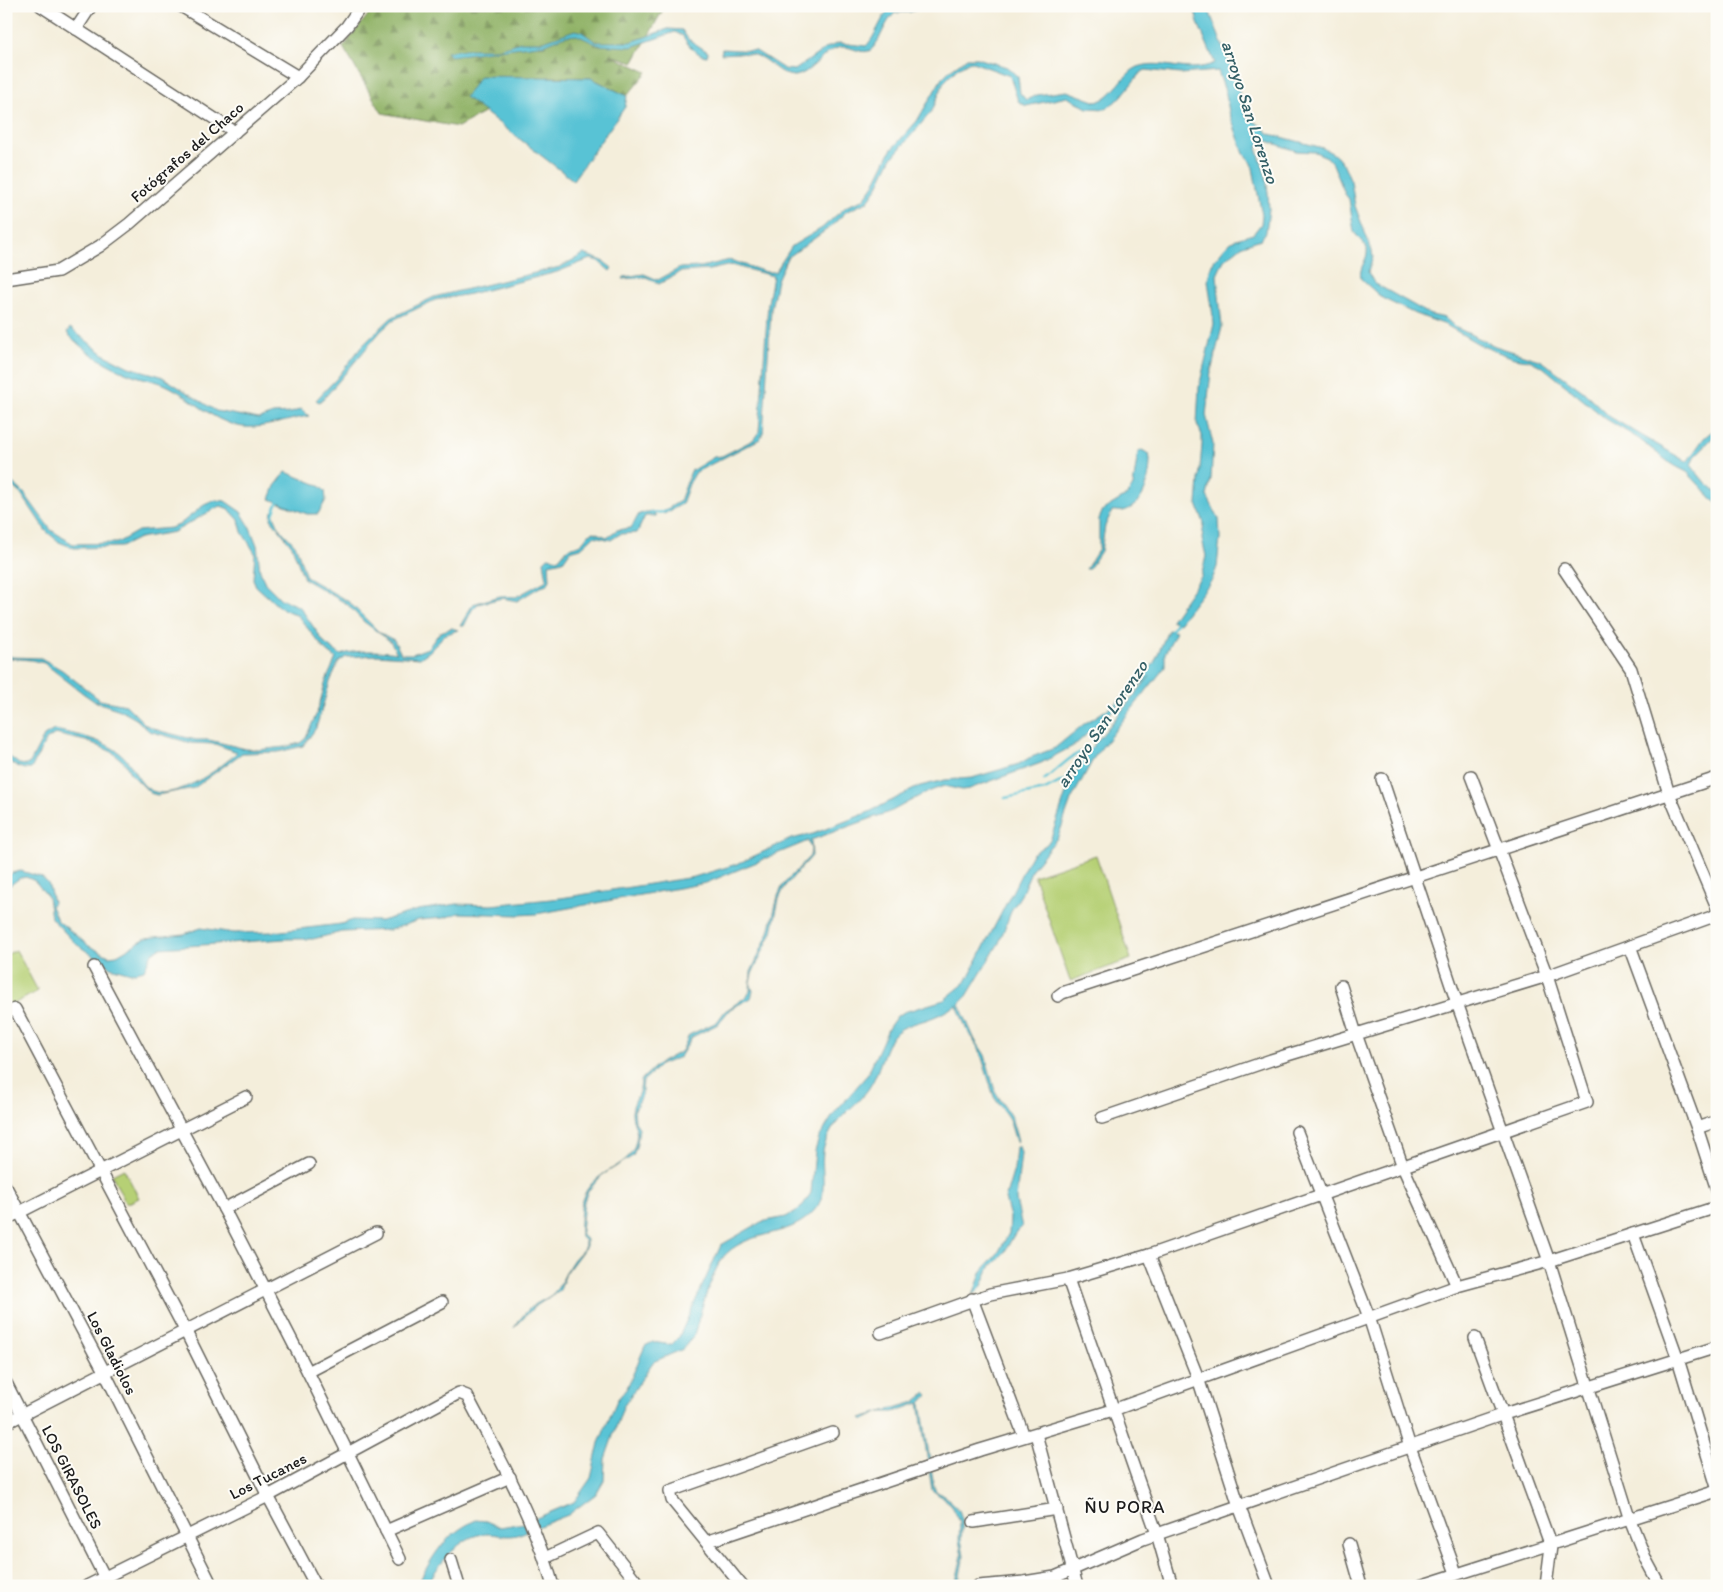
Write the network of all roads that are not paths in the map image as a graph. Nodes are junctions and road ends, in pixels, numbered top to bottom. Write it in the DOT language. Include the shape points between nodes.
graph roads {
  1 [pos="41,6"];
  2 [pos="91,6"];
  3 [pos="181,6"];
  4 [pos="361,6"];
  5 [pos="76,29"];
  6 [pos="298,77"];
  7 [pos="235,132"];
  8 [pos="6,279"];
  9 [pos="1564,569"];
  10 [pos="1471,776"];
  11 [pos="1717,778"];
  12 [pos="1382,779"];
  13 [pos="1669,794"];
  14 [pos="1500,848"];
  15 [pos="1414,877"];
  16 [pos="1717,907"];
  17 [pos="1717,915"];
  18 [pos="1630,946"];
  19 [pos="94,967"];
  20 [pos="1548,976"];
  21 [pos="1341,986"];
  22 [pos="1058,996"];
  23 [pos="1457,1003"];
  24 [pos="6,1013"];
  25 [pos="1356,1034"];
  26 [pos="246,1097"];
  27 [pos="1102,1118"];
  28 [pos="1717,1121"];
  29 [pos="1697,1128"];
  30 [pos="182,1129"];
  31 [pos="1297,1132"];
  32 [pos="1504,1133"];
  33 [pos="309,1164"];
  34 [pos="1403,1167"];
  35 [pos="100,1172"];
  36 [pos="6,1187"];
  37 [pos="1717,1190"];
  38 [pos="1321,1194"];
  39 [pos="1717,1207"];
  40 [pos="224,1209"];
  41 [pos="20,1212"];
  42 [pos="6,1219"];
  43 [pos="376,1233"];
  44 [pos="1633,1234"];
  45 [pos="1149,1255"];
  46 [pos="1549,1261"];
  47 [pos="1068,1279"];
  48 [pos="1456,1286"];
  49 [pos="265,1292"];
  50 [pos="972,1299"];
  51 [pos="442,1302"];
  52 [pos="1369,1317"];
  53 [pos="186,1332"];
  54 [pos="881,1333"];
  55 [pos="1475,1338"];
  56 [pos="1717,1347"];
  57 [pos="1678,1359"];
  58 [pos="308,1372"];
  59 [pos="105,1373"];
  60 [pos="1198,1378"];
  61 [pos="6,1384"];
  62 [pos="1589,1388"];
  63 [pos="1113,1410"];
  64 [pos="1504,1414"];
  65 [pos="22,1415"];
  66 [pos="6,1423"];
  67 [pos="833,1433"];
  68 [pos="1036,1434"];
  69 [pos="1024,1436"];
  70 [pos="1410,1447"];
  71 [pos="348,1452"];
  72 [pos="510,1477"];
  73 [pos="1717,1489"];
  74 [pos="268,1496"];
  75 [pos="1239,1506"];
  76 [pos="1057,1509"];
  77 [pos="1630,1520"];
  78 [pos="974,1522"];
  79 [pos="386,1532"];
  80 [pos="1157,1534"];
  81 [pos="186,1535"];
  82 [pos="706,1542"];
  83 [pos="1349,1544"];
  84 [pos="1551,1546"];
  85 [pos="544,1558"];
  86 [pos="400,1559"];
  87 [pos="451,1560"];
  88 [pos="1073,1569"];
  89 [pos="1456,1573"];
  90 [pos="106,1581"];
  91 [pos="87,1586"];
  92 [pos="212,1586"];
  93 [pos="316,1586"];
  94 [pos="459,1586"];
  95 [pos="553,1586"];
  96 [pos="640,1586"];
  97 [pos="742,1586"];
  98 [pos="978,1586"];
  99 [pos="1077,1586"];
  100 [pos="1172,1586"];
  101 [pos="1269,1586"];
  102 [pos="1361,1586"];
  103 [pos="1420,1586"];
  104 [pos="1546,1586"];
  105 [pos="1660,1586"];
  1 -- 5 [label="street"];
  2 -- 5 [label="street"];
  3 -- 6 [label="street"];
  4 -- 6 [label="street, Fotógrafos del Chaco" via="348,26"];
  5 -- 7 [label="street"];
  6 -- 7 [label="street, Fotógrafos del Chaco"];
  7 -- 8 [label="street, Fotógrafos del Chaco" via="136,218 79,259 58,271"];
  9 -- 13 [label="street" via="1631,669"];
  10 -- 14 [label="street"];
  11 -- 13 [label="street"];
  12 -- 15 [label="street"];
  13 -- 14 [label="street"];
  13 -- 16 [label="street"];
  14 -- 15 [label="street"];
  14 -- 20 [label="street"];
  15 -- 22 [label="street"];
  15 -- 23 [label="street"];
  17 -- 18 [label="street"];
  18 -- 20 [label="street"];
  18 -- 29 [label="street"];
  19 -- 30 [label="street"];
  20 -- 23 [label="street"];
  20 -- 32 [label="street" via="1587,1102"];
  21 -- 25 [label="street"];
  23 -- 25 [label="street"];
  23 -- 32 [label="street"];
  24 -- 35 [label="street" via="15,1009"];
  25 -- 27 [label="street"];
  25 -- 34 [label="street"];
  26 -- 30 [label="street"];
  28 -- 29 [label="street"];
  29 -- 37 [label="street"];
  30 -- 35 [label="street"];
  30 -- 40 [label="street"];
  31 -- 38 [label="street"];
  32 -- 34 [label="street"];
  32 -- 46 [label="street"];
  33 -- 40 [label="street"];
  34 -- 38 [label="street"];
  34 -- 48 [label="street"];
  35 -- 41 [label="street"];
  35 -- 53 [label="street"];
  36 -- 41 [label="street, Los Gladiolos"];
  38 -- 45 [label="street"];
  38 -- 52 [label="street"];
  39 -- 44 [label="street"];
  40 -- 49 [label="street"];
  41 -- 42 [label="street"];
  41 -- 59 [label="street, Los Gladiolos"];
  43 -- 49 [label="street"];
  44 -- 46 [label="street"];
  44 -- 57 [label="street"];
  45 -- 47 [label="street"];
  45 -- 60 [label="street"];
  46 -- 48 [label="street"];
  46 -- 62 [label="street"];
  47 -- 50 [label="street"];
  47 -- 63 [label="street"];
  48 -- 52 [label="street"];
  49 -- 53 [label="street"];
  49 -- 58 [label="street"];
  50 -- 54 [label="street"];
  50 -- 69 [label="street"];
  51 -- 58 [label="street"];
  52 -- 60 [label="street"];
  52 -- 70 [label="street"];
  53 -- 59 [label="street"];
  53 -- 74 [label="street"];
  55 -- 64 [label="street"];
  56 -- 57 [label="street"];
  57 -- 62 [label="street"];
  57 -- 73 [label="street"];
  58 -- 71 [label="street"];
  59 -- 65 [label="street"];
  59 -- 81 [label="street, Los Gladiolos"];
  60 -- 63 [label="street"];
  60 -- 75 [label="street"];
  61 -- 65 [label="street, LOS GIRASOLES"];
  62 -- 64 [label="street"];
  62 -- 77 [label="street"];
  63 -- 68 [label="street"];
  63 -- 80 [label="street"];
  64 -- 70 [label="street"];
  64 -- 84 [label="street"];
  65 -- 66 [label="street"];
  65 -- 90 [label="street, LOS GIRASOLES"];
  67 -- 82 [label="street" via="670,1491 672,1500"];
  68 -- 69 [label="street"];
  68 -- 76 [label="street"];
  69 -- 82 [label="street"];
  70 -- 75 [label="street"];
  70 -- 89 [label="street"];
  71 -- 72 [label="street, Los Tucanes" via="463,1393"];
  71 -- 74 [label="street, Los Tucanes"];
  71 -- 79 [label="street"];
  72 -- 79 [label="street"];
  72 -- 85 [label="street"];
  73 -- 77 [label="street"];
  74 -- 81 [label="street, Los Tucanes"];
  74 -- 93 [label="street"];
  75 -- 80 [label="street"];
  75 -- 101 [label="street"];
  76 -- 78 [label="street"];
  76 -- 88 [label="street"];
  77 -- 84 [label="street"];
  77 -- 105 [label="street"];
  79 -- 86 [label="street"];
  80 -- 88 [label="street"];
  80 -- 100 [label="street"];
  81 -- 90 [label="street, Los Tucanes"];
  81 -- 92 [label="street"];
  82 -- 97 [label="street"];
  83 -- 102 [label="street"];
  84 -- 89 [label="street"];
  84 -- 104 [label="street"];
  85 -- 95 [label="street"];
  85 -- 96 [label="street" via="598,1533"];
  87 -- 94 [label="street"];
  88 -- 98 [label="street" via="1032,1581"];
  88 -- 99 [label="street"];
  89 -- 103 [label="street"];
  90 -- 91 [label="street, Los Tucanes"];
}
